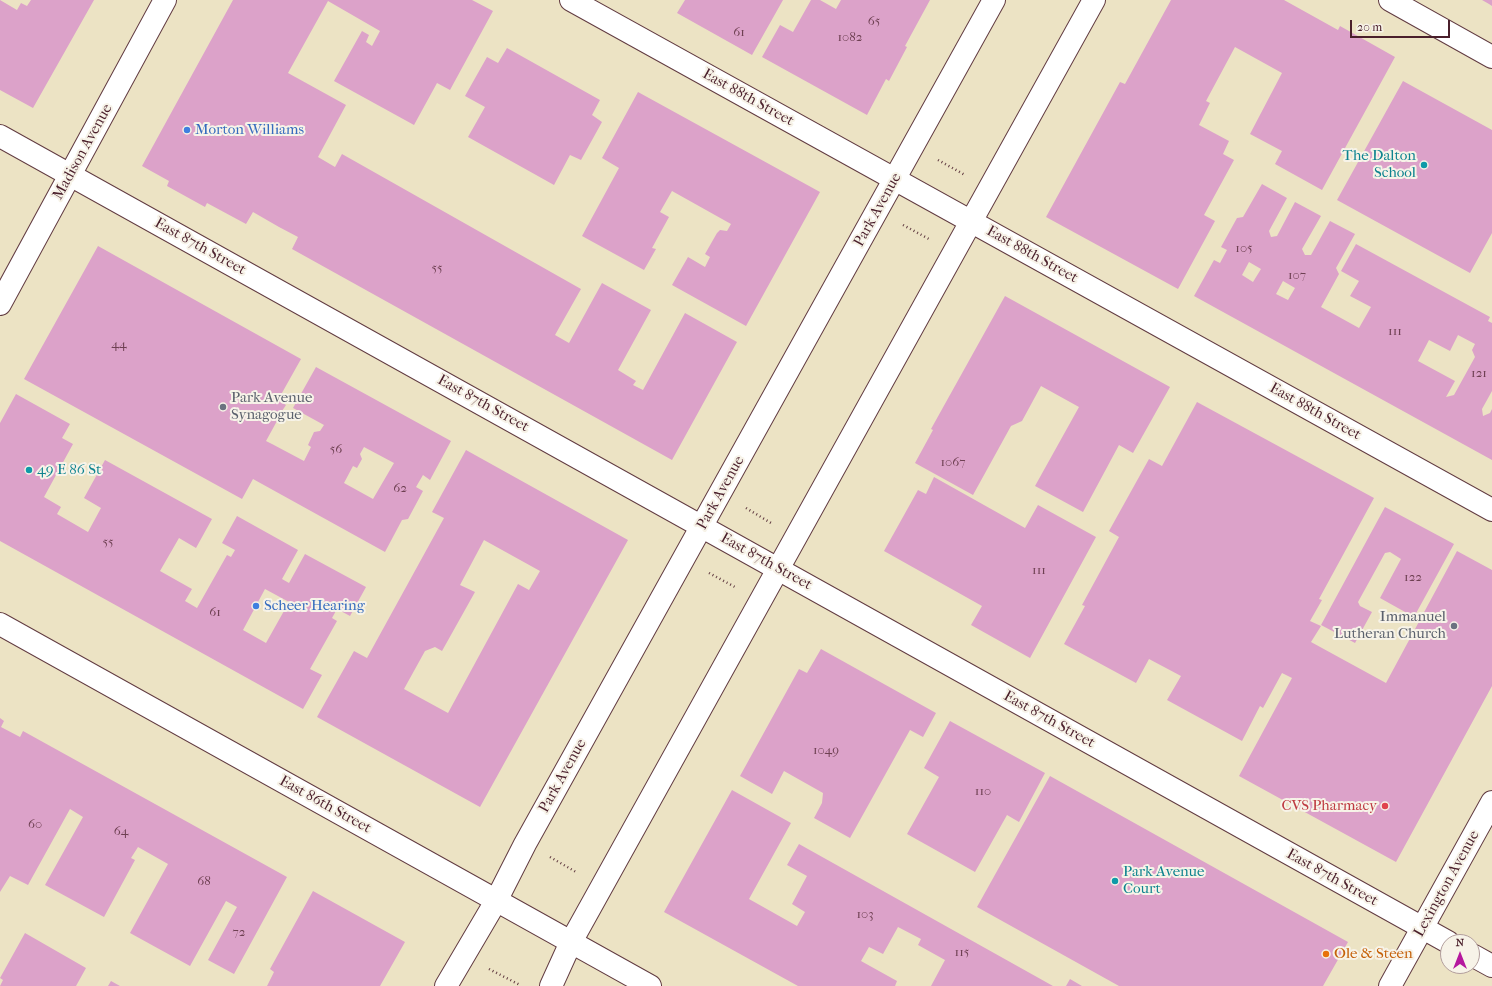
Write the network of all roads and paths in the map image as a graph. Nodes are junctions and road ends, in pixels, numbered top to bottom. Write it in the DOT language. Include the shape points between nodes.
graph roads {
  1 [pos="166,0"];
  2 [pos="572,0"];
  3 [pos="994,0"];
  4 [pos="1094,0"];
  5 [pos="1390,0"];
  6 [pos="1492,57"];
  7 [pos="0,136"];
  8 [pos="937,159"];
  9 [pos="70,176"];
  10 [pos="967,176"];
  11 [pos="895,179"];
  12 [pos="971,221"];
  13 [pos="903,225"];
  14 [pos="932,240"];
  15 [pos="0,304"];
  16 [pos="746,508"];
  17 [pos="1492,510"];
  18 [pos="773,524"];
  19 [pos="703,526"];
  20 [pos="779,569"];
  21 [pos="709,572"];
  22 [pos="740,590"];
  23 [pos="0,624"];
  24 [pos="1492,802"];
  25 [pos="550,857"];
  26 [pos="580,874"];
  27 [pos="496,901"];
  28 [pos="1423,928"];
  29 [pos="1440,938"];
  30 [pos="571,942"];
  31 [pos="1480,959"];
  32 [pos="1492,966"];
  33 [pos="488,969"];
  34 [pos="520,985"];
  35 [pos="446,986"];
  36 [pos="551,986"];
  37 [pos="650,986"];
  38 [pos="1390,986"];
  1 -- 9 [label="main road, Madison Avenue"];
  2 -- 11 [label="main road, East 88th Street"];
  3 -- 11 [label="main road, Park Avenue"];
  4 -- 12 [label="main road"];
  5 -- 6 [label="main road"];
  7 -- 9 [label="main road, East 87th Street"];
  8 -- 10 [label="path"];
  9 -- 15 [label="main road, Madison Avenue"];
  9 -- 19 [label="main road, East 87th Street"];
  11 -- 12 [label="main road, East 88th Street"];
  11 -- 19 [label="main road, Park Avenue"];
  12 -- 17 [label="main road, East 88th Street"];
  12 -- 20 [label="main road"];
  13 -- 14 [label="path"];
  16 -- 18 [label="path"];
  19 -- 20 [label="main road, East 87th Street"];
  19 -- 27 [label="main road, Park Avenue" via="525,844"];
  20 -- 28 [label="main road, East 87th Street"];
  20 -- 30 [label="main road"];
  21 -- 22 [label="path"];
  23 -- 27 [label="main road, East 86th Street"];
  24 -- 28 [label="main road, Lexington Avenue"];
  25 -- 26 [label="path"];
  27 -- 30 [label="main road, East 86th Street"];
  27 -- 35 [label="main road, Park Avenue"];
  28 -- 29 [label="main road, East 87th Street"];
  28 -- 38 [label="main road, Lexington Avenue"];
  30 -- 36 [label="main road"];
  30 -- 37 [label="main road, East 86th Street"];
  31 -- 32 [label="main road"];
  33 -- 34 [label="path"];
}
